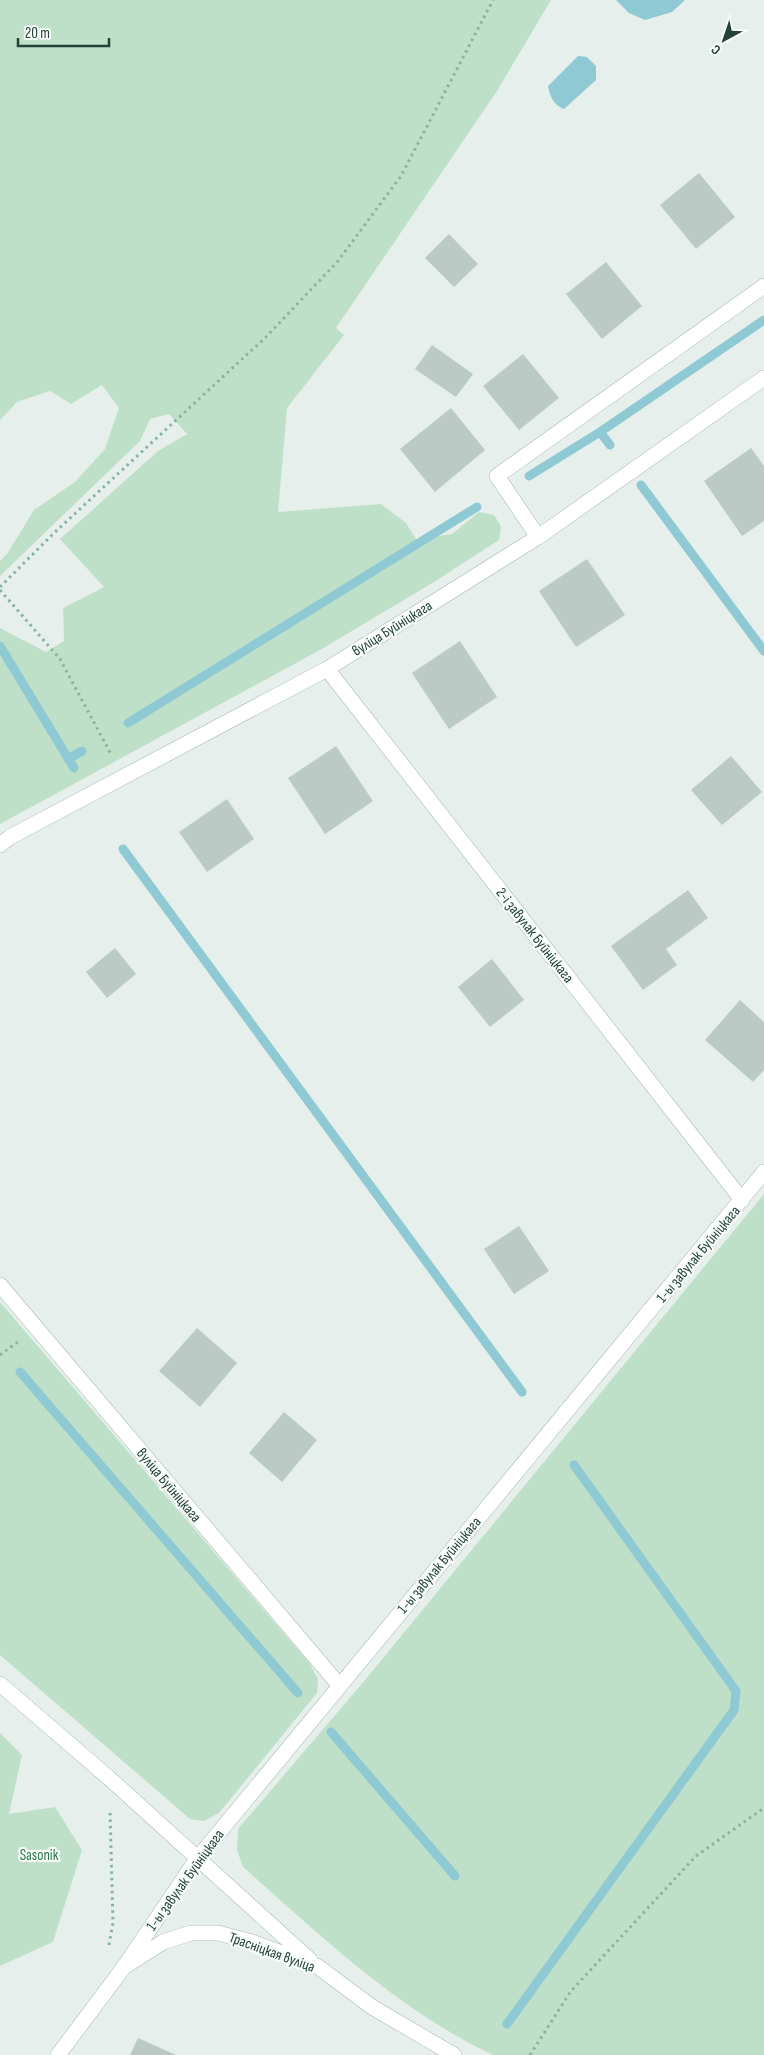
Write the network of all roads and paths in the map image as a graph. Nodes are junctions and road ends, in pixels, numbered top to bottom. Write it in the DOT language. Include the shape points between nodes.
graph roads {
  1 [pos="493,0"];
  2 [pos="764,286"];
  3 [pos="764,378"];
  4 [pos="538,537"];
  5 [pos="0,589"];
  6 [pos="327,670"];
  7 [pos="122,776"];
  8 [pos="0,845"];
  9 [pos="764,1172"];
  10 [pos="742,1200"];
  11 [pos="0,1285"];
  12 [pos="0,1684"];
  13 [pos="339,1685"];
  14 [pos="109,1778"];
  15 [pos="764,1808"];
  16 [pos="197,1859"];
  17 [pos="108,1951"];
  18 [pos="317,1966"];
  19 [pos="124,1967"];
  20 [pos="58,2055"];
  21 [pos="454,2055"];
  22 [pos="530,2055"];
  1 -- 5 [label="path" via="401,176 338,261 267,336 54,533"];
  2 -- 4 [label="street" via="497,476"];
  3 -- 4 [label="street, вуліца Буйніцкага"];
  4 -- 6 [label="street, вуліца Буйніцкага"];
  5 -- 7 [label="path" via="60,659"];
  6 -- 7 [label="street, вуліца Буйніцкага"];
  6 -- 10 [label="street, 2-і завулак Буйніцкага"];
  7 -- 8 [label="street, вуліца Буйніцкага"];
  9 -- 10 [label="street, 1-ы завулак Буйніцкага"];
  10 -- 13 [label="street, 1-ы завулак Буйніцкага"];
  11 -- 13 [label="street, вуліца Буйніцкага"];
  12 -- 14 [label="street"];
  13 -- 16 [label="street, 1-ы завулак Буйніцкага"];
  14 -- 16 [label="street"];
  14 -- 17 [label="path" via="113,1923"];
  15 -- 22 [label="path" via="696,1856 571,1991"];
  16 -- 18 [label="street"];
  16 -- 19 [label="street, 1-ы завулак Буйніцкага"];
  18 -- 19 [label="street, Трасніцкая вуліца" via="218,1933 191,1933 163,1942"];
  18 -- 21 [label="street, Трасніцкая вуліца" via="372,2007"];
  19 -- 20 [label="street, Трасніцкая вуліца"];
}
